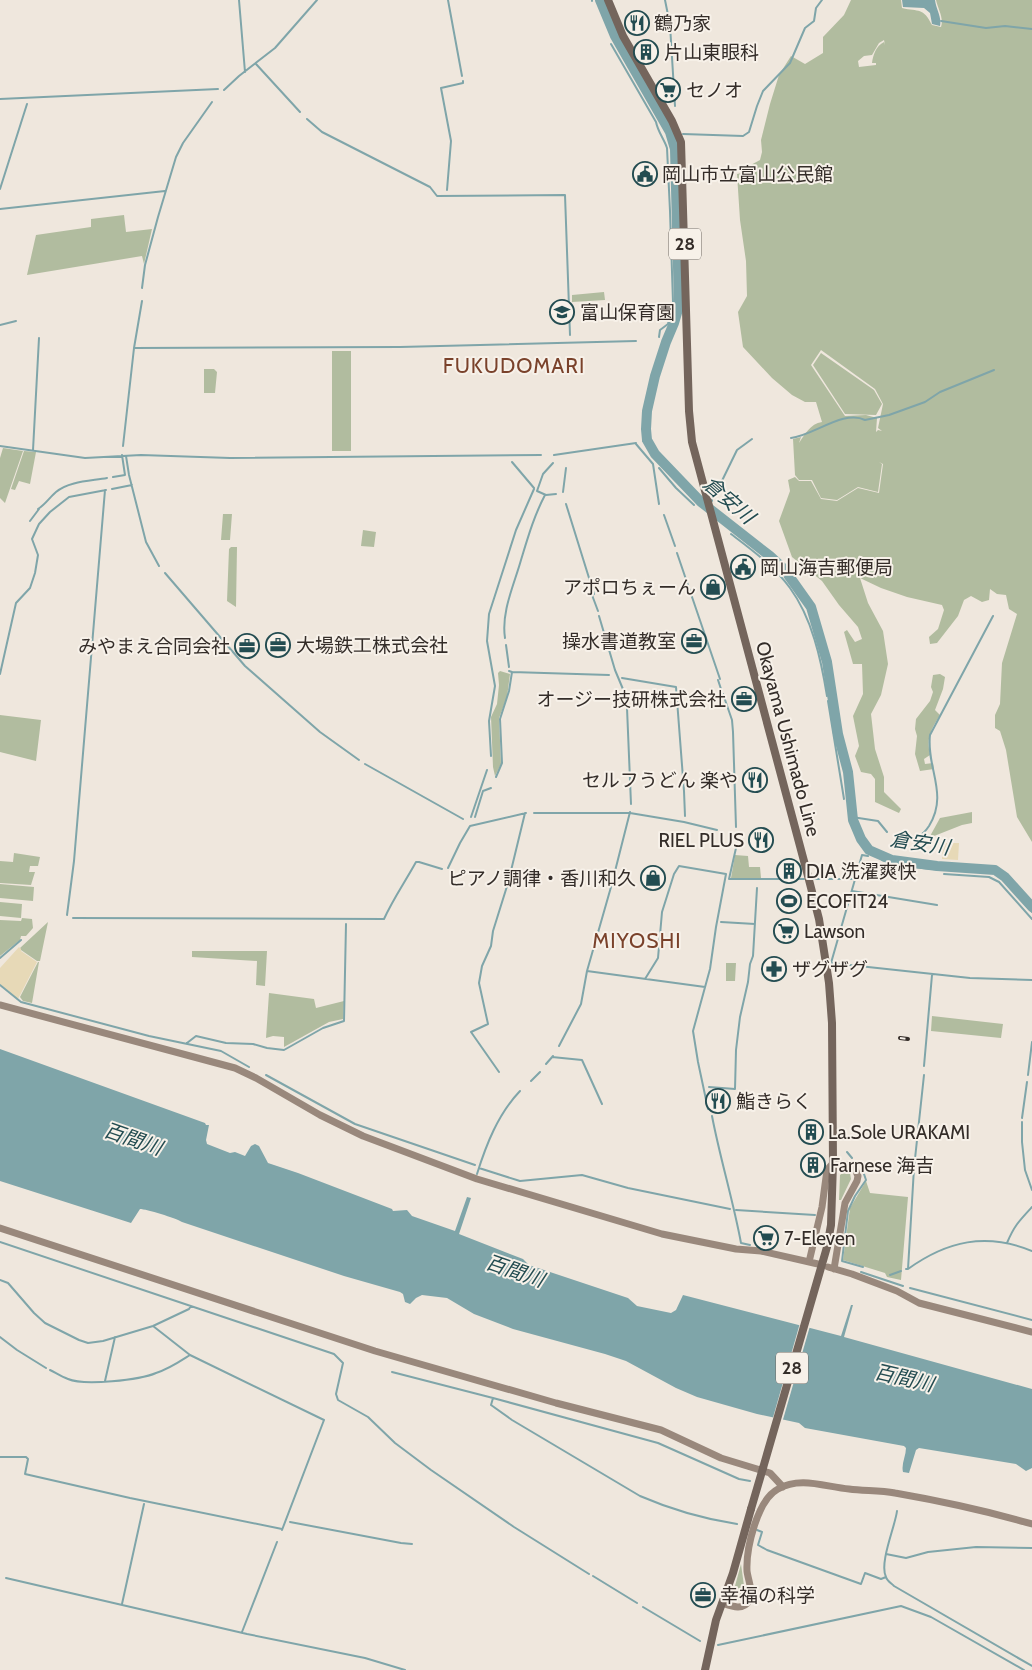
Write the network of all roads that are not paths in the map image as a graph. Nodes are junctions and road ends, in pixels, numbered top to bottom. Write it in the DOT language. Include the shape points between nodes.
graph roads {
  1 [pos="608,0"];
  2 [pos="0,1005"];
  3 [pos="833,1163"];
  4 [pos="0,1228"];
  5 [pos="809,1262"];
  6 [pos="818,1264"];
  7 [pos="1032,1332"];
  8 [pos="783,1486"];
  9 [pos="1032,1524"];
  10 [pos="722,1603"];
  11 [pos="705,1670"];
  1 -- 3 [label="main road, Okayama Ushimado Line / 28" via="681,142 690,427 695,457 819,919 832,1023"];
  2 -- 5 [label="street" via="235,1068 363,1136 490,1184 662,1234"];
  3 -- 5 [label="street" via="827,1170"];
  3 -- 7 [label="street" via="850,1165 858,1176 845,1204 831,1268 897,1291 919,1304"];
  3 -- 10 [label="main road, Okayama Ushimado Line / 28, bridge" via="827,1247"];
  4 -- 8 [label="street" via="375,1352 661,1430 721,1458 770,1473"];
  5 -- 6 [label="street"];
  8 -- 9 [label="street" via="799,1483 894,1493"];
  8 -- 10 [label="street" via="766,1500 754,1531 747,1563 749,1601 738,1608"];
  10 -- 11 [label="main road, Okayama Ushimado Line / 28"];
}
